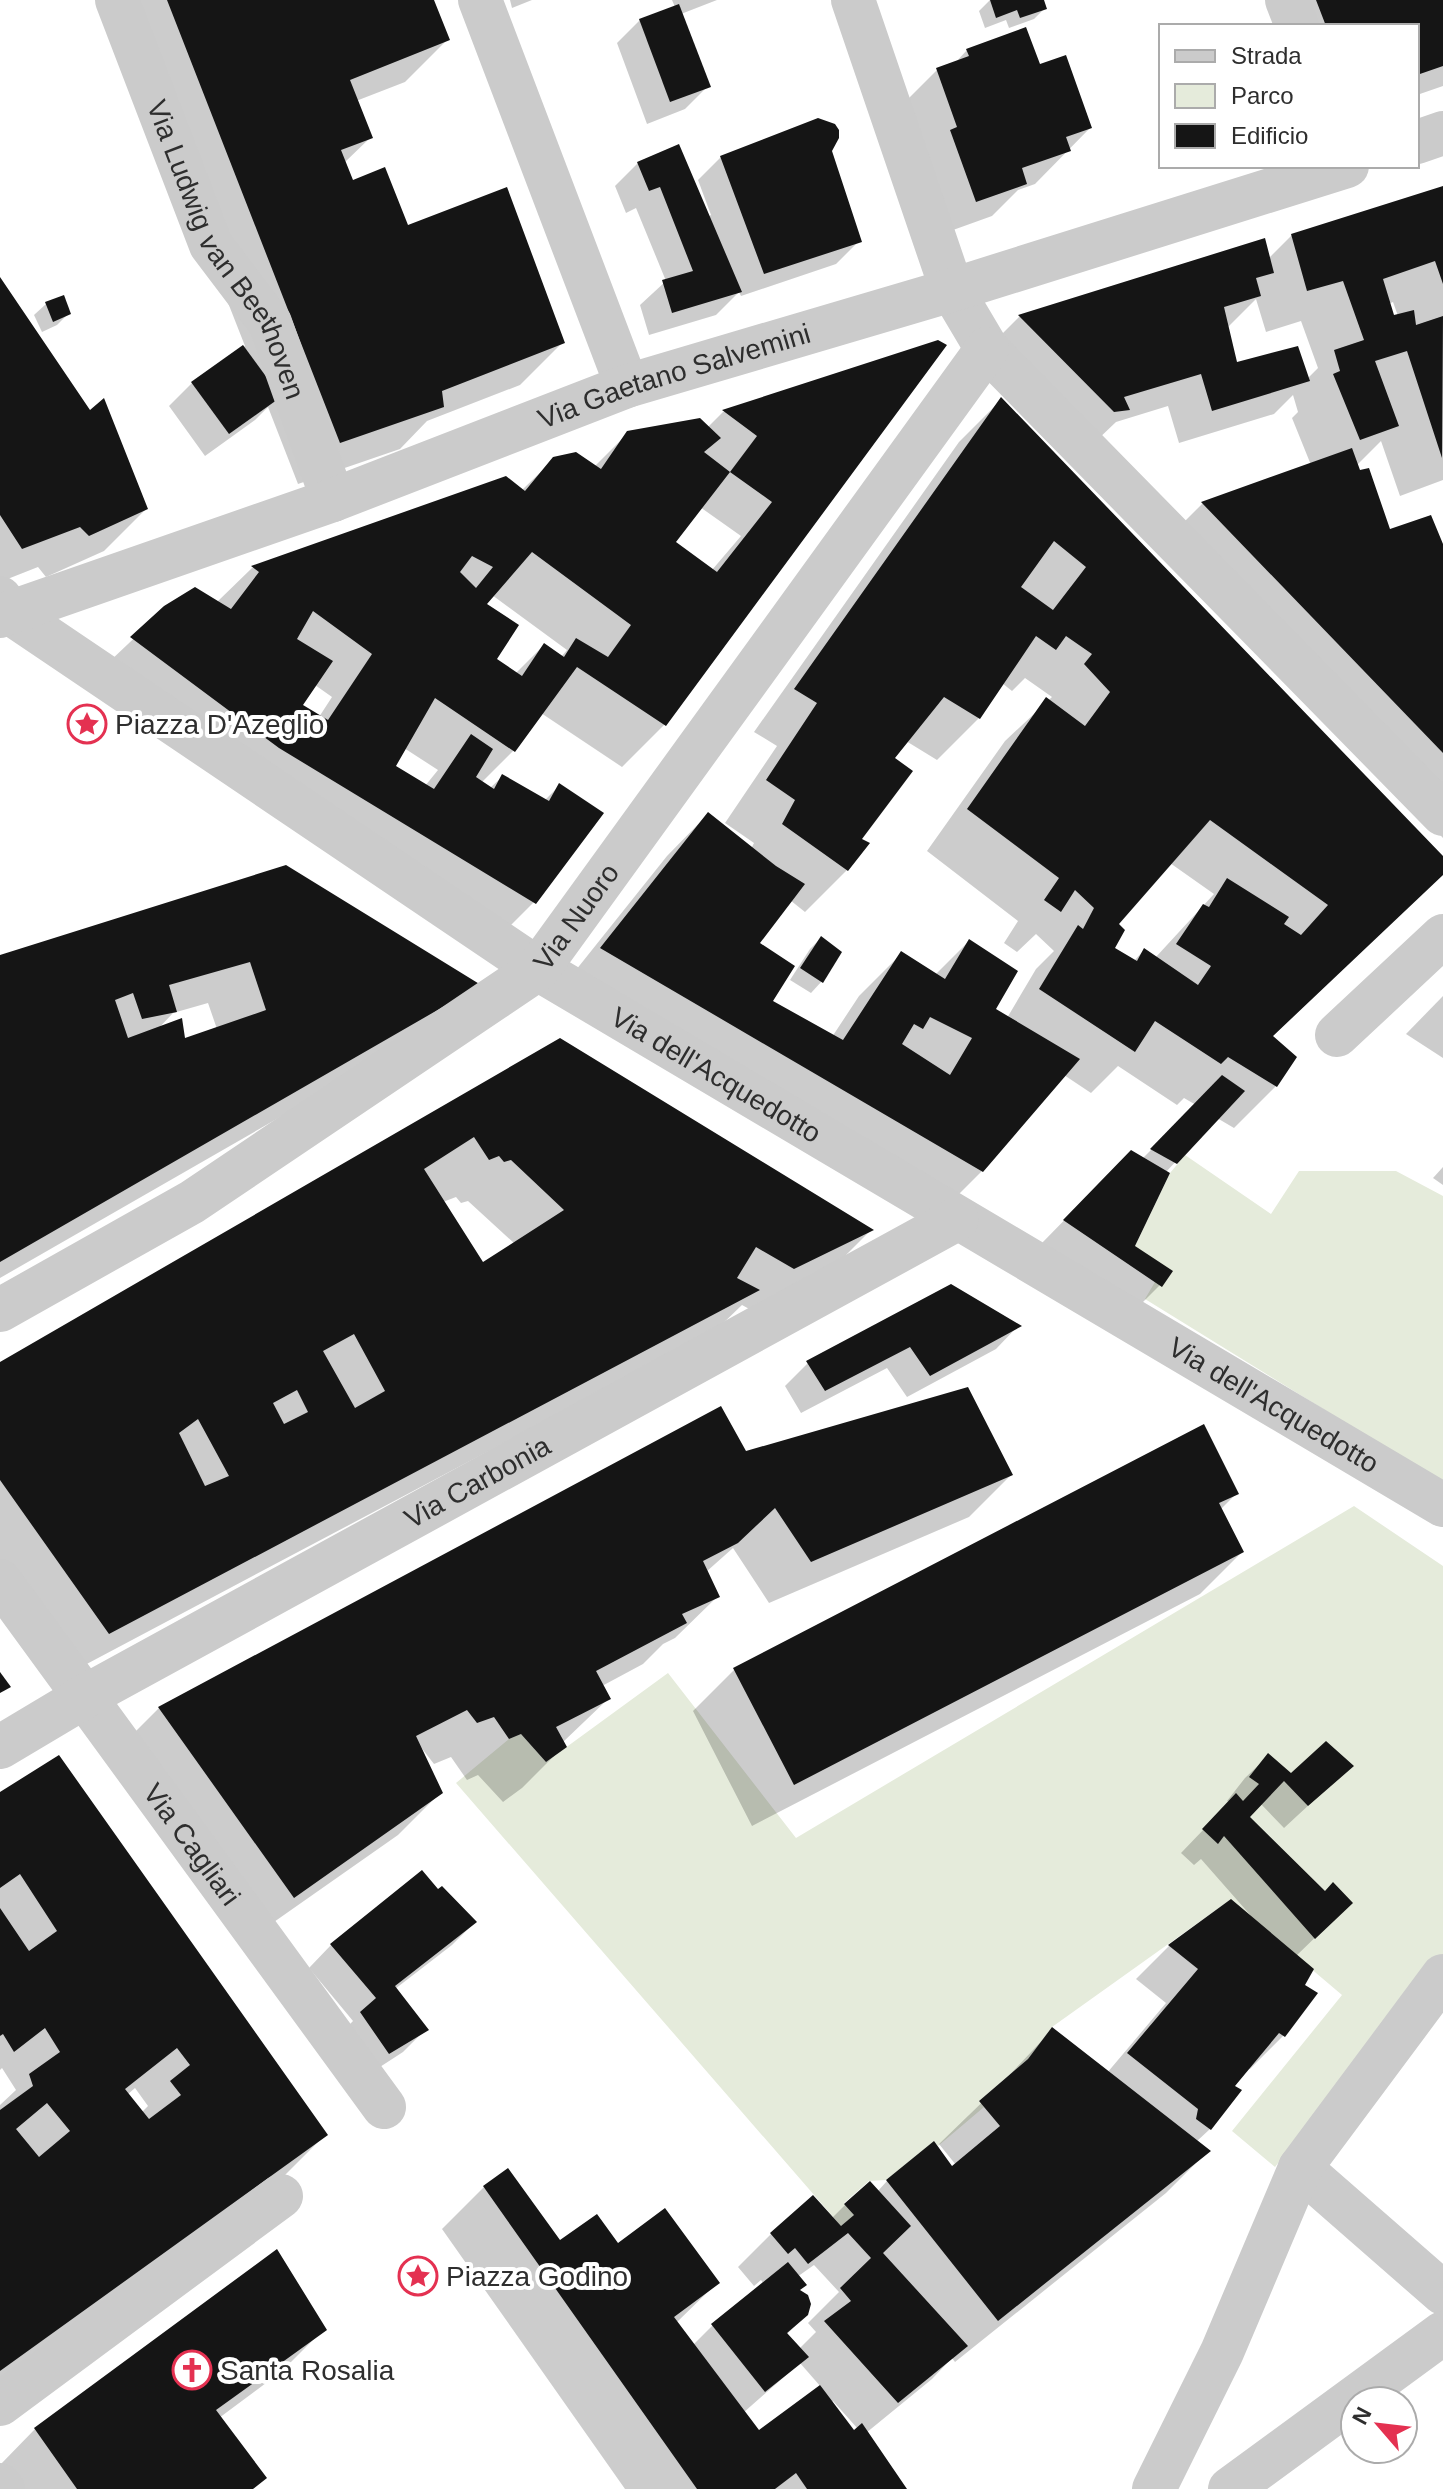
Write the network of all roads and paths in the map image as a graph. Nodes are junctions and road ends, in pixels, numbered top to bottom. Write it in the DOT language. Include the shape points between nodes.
graph roads {
  1 [pos="117,0"];
  2 [pos="480,0"];
  3 [pos="853,0"];
  4 [pos="1287,0"];
  5 [pos="1296,24"];
  6 [pos="1443,133"];
  7 [pos="1419,141"];
  8 [pos="1341,168"];
  9 [pos="952,290"];
  10 [pos="987,349"];
  11 [pos="627,386"];
  12 [pos="333,500"];
  13 [pos="3,608"];
  14 [pos="1443,814"];
  15 [pos="1443,936"];
  16 [pos="538,969"];
  17 [pos="1337,1035"];
  18 [pos="957,1219"];
  19 [pos="0,1310"];
  20 [pos="1443,1505"];
  21 [pos="0,1581"];
  22 [pos="84,1697"];
  23 [pos="0,1747"];
  24 [pos="1443,1976"];
  25 [pos="384,2107"];
  26 [pos="1300,2168"];
  27 [pos="281,2196"];
  28 [pos="1443,2293"];
  29 [pos="1443,2333"];
  30 [pos="0,2404"];
  31 [pos="1154,2489"];
  32 [pos="1230,2489"];
  1 -- 12 [label="street, Via Ludwig van Beethoven" via="211,245 270,323"];
  2 -- 11 [label="street"];
  3 -- 9 [label="street"];
  4 -- 5 [label="street"];
  6 -- 7 [label="street"];
  8 -- 9 [label="street, Via Gaetano Salvemini"];
  9 -- 10 [label="street"];
  9 -- 11 [label="street, Via Gaetano Salvemini"];
  10 -- 14 [label="street"];
  10 -- 16 [label="street, Via Nuoro"];
  11 -- 12 [label="street, Via Gaetano Salvemini"];
  12 -- 13 [label="street, Via Gaetano Salvemini"];
  13 -- 16 [label="street, Via dell'Acquedotto"];
  15 -- 17 [label="street"];
  16 -- 18 [label="street, Via dell'Acquedotto"];
  16 -- 19 [label="street, Via Nuoro" via="192,1202"];
  18 -- 20 [label="street, Via dell'Acquedotto"];
  18 -- 22 [label="street, Via Carbonia"];
  21 -- 22 [label="street, Via Cagliari"];
  22 -- 23 [label="street, Via Carbonia"];
  22 -- 25 [label="street, Via Cagliari"];
  24 -- 26 [label="street"];
  26 -- 28 [label="street"];
  26 -- 31 [label="street" via="1222,2352"];
  27 -- 30 [label="street"];
  29 -- 32 [label="street"];
}
